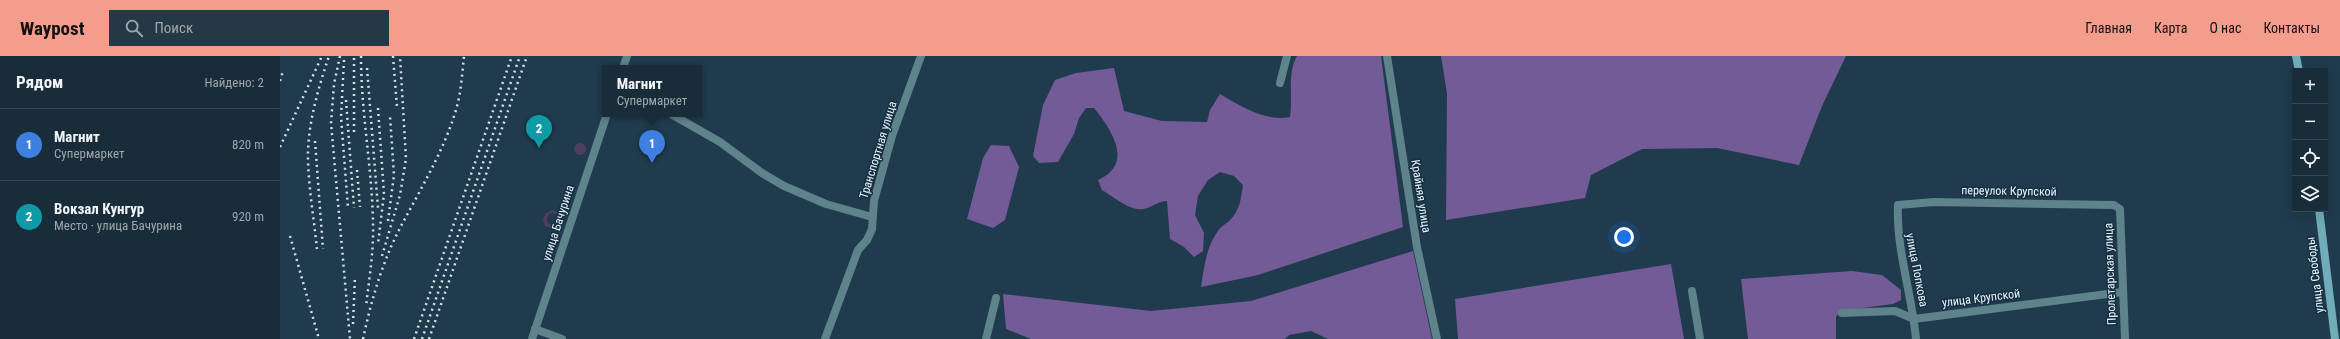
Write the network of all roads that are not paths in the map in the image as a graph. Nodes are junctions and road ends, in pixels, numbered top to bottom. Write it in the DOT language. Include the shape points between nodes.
graph roads {
  1 [pos="921,56"];
  2 [pos="1287,56"];
  3 [pos="1387,56"];
  4 [pos="2296,56"];
  5 [pos="2298,68"];
  6 [pos="1280,83"];
  7 [pos="605,117"];
  8 [pos="676,117"];
  9 [pos="1898,205"];
  10 [pos="2120,209"];
  11 [pos="2320,212"];
  12 [pos="872,217"];
  13 [pos="1692,291"];
  14 [pos="2123,292"];
  15 [pos="996,298"];
  16 [pos="1842,313"];
  17 [pos="1914,319"];
  18 [pos="535,329"];
  19 [pos="532,339"];
  20 [pos="562,339"];
  21 [pos="825,339"];
  22 [pos="986,339"];
  23 [pos="1438,339"];
  24 [pos="1700,339"];
  25 [pos="1916,339"];
  26 [pos="2125,339"];
  27 [pos="2334,339"];
  1 -- 12 [label="street, Транспортная улица" via="892,136"];
  2 -- 6 [label="street"];
  3 -- 23 [label="street, Крайняя улица" via="1417,247"];
  4 -- 5 [label="main road"];
  7 -- 18 [label="street, улица Бачурина"];
  8 -- 12 [label="street" via="720,142 773,180 826,204"];
  9 -- 10 [label="street, переулок Крупской" via="1934,202 2114,205"];
  9 -- 17 [label="street, улица Попкова" via="1897,227"];
  10 -- 14 [label="street, Пролетарская улица"];
  11 -- 27 [label="main road, улица Свободы"];
  12 -- 21 [label="street, Транспортная улица" via="872,228 867,240 858,250"];
  13 -- 24 [label="street"];
  14 -- 17 [label="street, улица Крупской"];
  14 -- 26 [label="street, Пролетарская улица"];
  15 -- 22 [label="street"];
  16 -- 17 [label="street" via="1895,311"];
  17 -- 25 [label="street, улица Попкова"];
  18 -- 19 [label="street, улица Бачурина"];
  18 -- 20 [label="street"];
}
